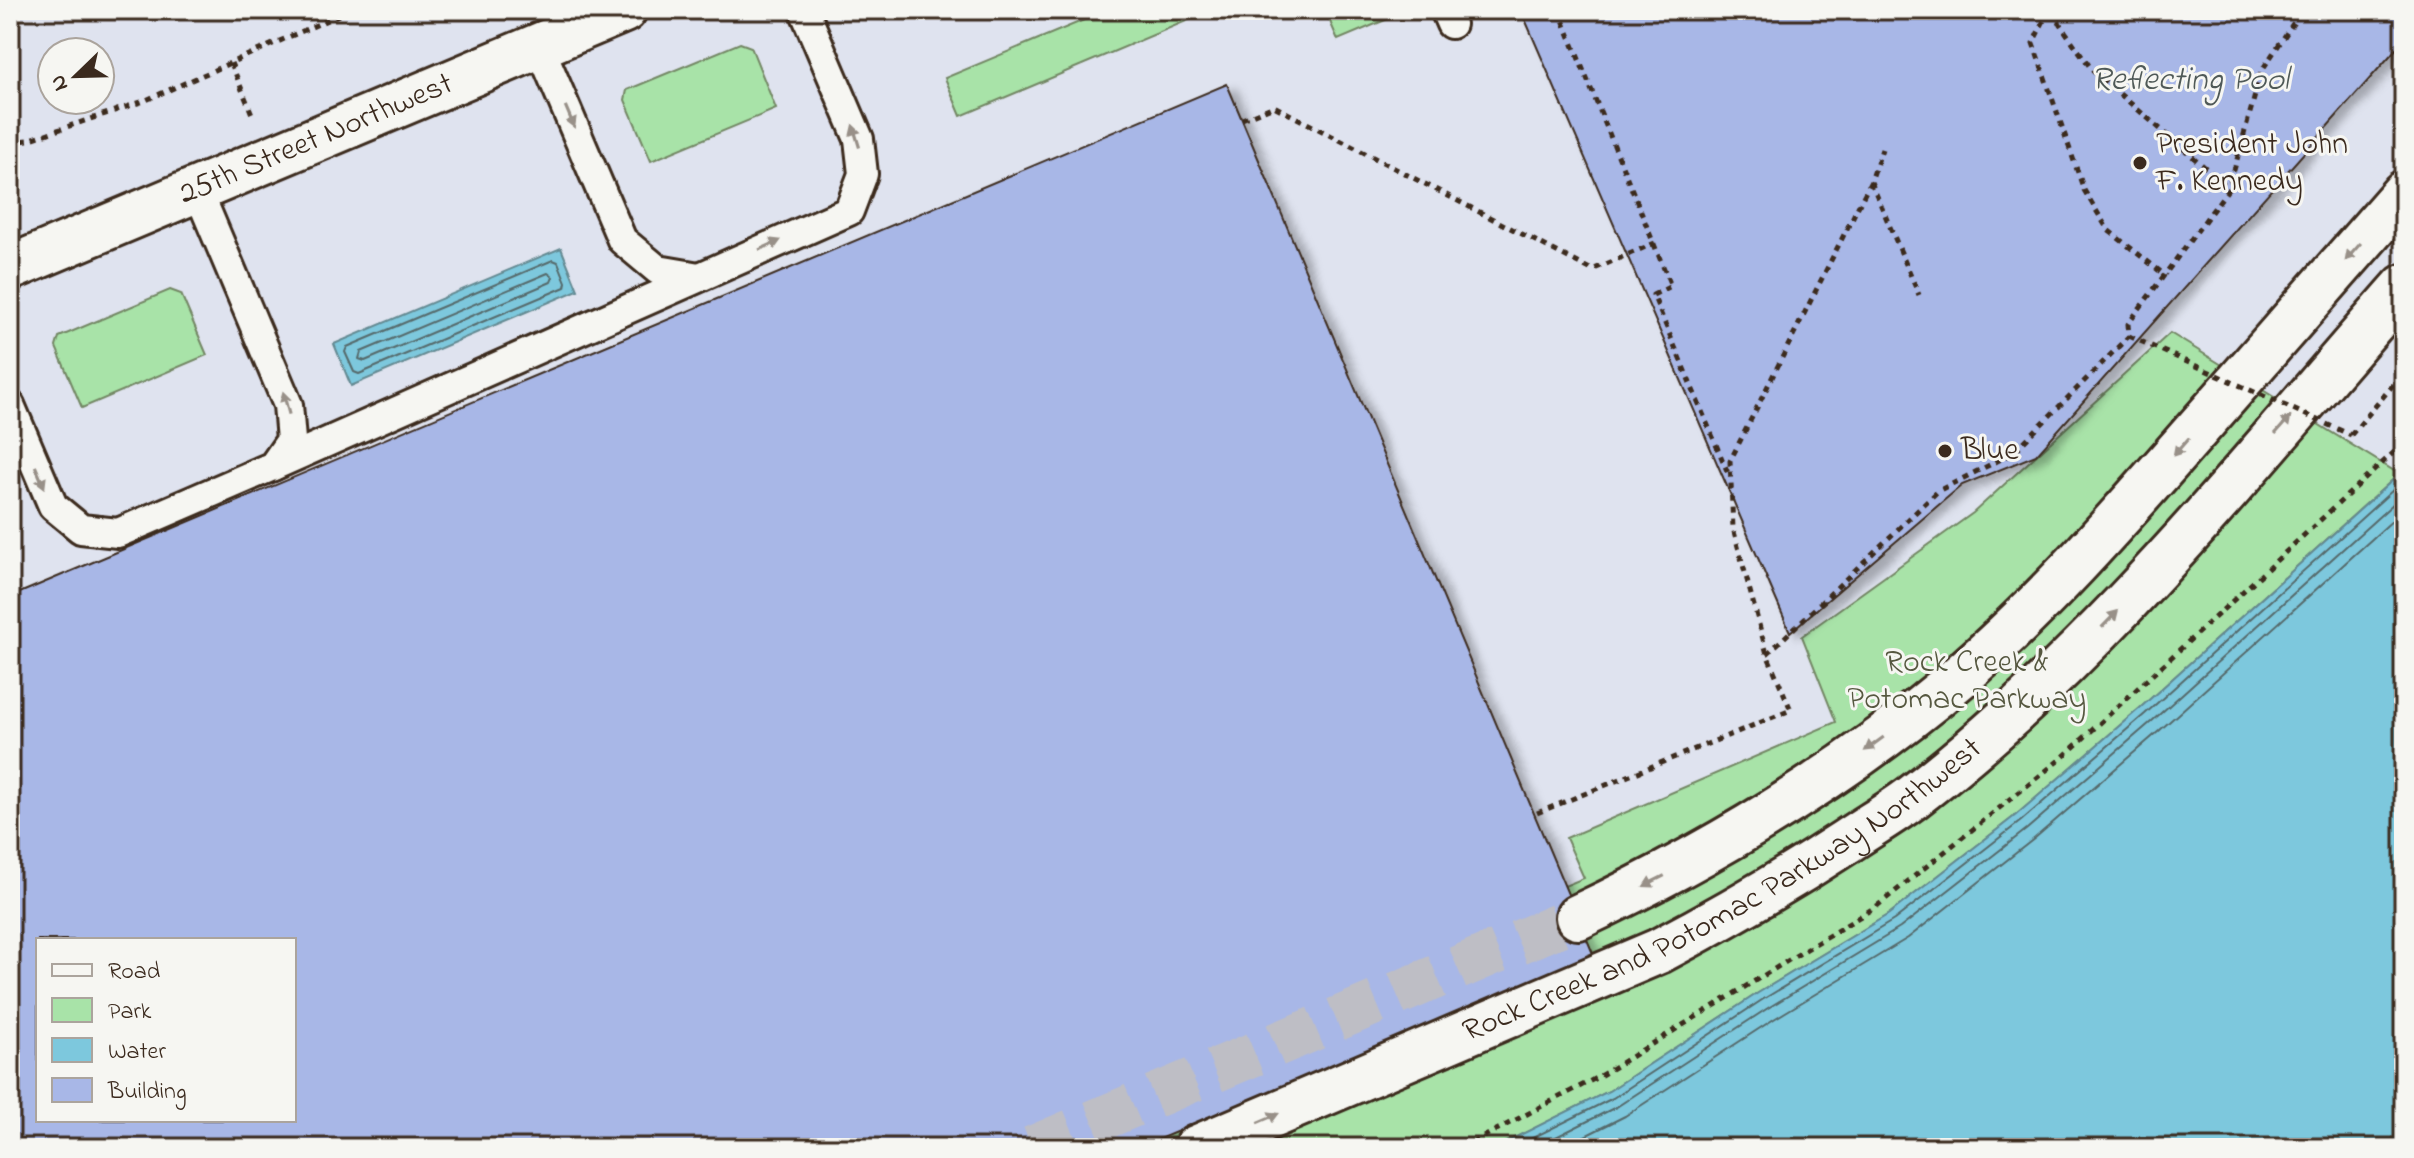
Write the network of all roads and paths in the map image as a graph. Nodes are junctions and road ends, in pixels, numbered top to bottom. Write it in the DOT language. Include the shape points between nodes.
graph roads {
  1 [pos="350,10"];
  2 [pos="624,10"];
  3 [pos="804,10"];
  4 [pos="1559,10"];
  5 [pos="2051,10"];
  6 [pos="2302,10"];
  7 [pos="539,45"];
  8 [pos="231,63"];
  9 [pos="253,116"];
  10 [pos="1242,119"];
  11 [pos="10,142"];
  12 [pos="1882,149"];
  13 [pos="1871,181"];
  14 [pos="2229,188"];
  15 [pos="197,189"];
  16 [pos="2404,193"];
  17 [pos="1655,243"];
  18 [pos="10,268"];
  19 [pos="2166,276"];
  20 [pos="699,277"];
  21 [pos="2404,287"];
  22 [pos="1919,295"];
  23 [pos="2129,336"];
  24 [pos="2404,372"];
  25 [pos="10,405"];
  26 [pos="273,466"];
  27 [pos="1730,477"];
  28 [pos="10,584"];
  29 [pos="15,595"];
  30 [pos="1767,654"];
  31 [pos="1537,813"];
  32 [pos="1578,917"];
  33 [pos="1196,1148"];
  1 -- 8 [label="path"];
  2 -- 7 [label="main road, 25th Street Northwest"];
  20 -- 3 [label="lane, one-way" via="849,211 863,174 859,139"];
  4 -- 17 [label="path"];
  5 -- 14 [label="path" via="2093,71"];
  5 -- 19 [label="path" via="2033,43 2084,190 2108,230"];
  6 -- 14 [label="path" via="2262,70"];
  7 -- 15 [label="main road, 25th Street Northwest"];
  7 -- 20 [label="lane, one-way" via="622,240 658,270"];
  8 -- 9 [label="path"];
  8 -- 11 [label="path" via="144,101"];
  10 -- 17 [label="path" via="1274,106 1592,270"];
  12 -- 13 [label="path"];
  13 -- 22 [label="path"];
  13 -- 27 [label="path" via="1730,461"];
  14 -- 19 [label="path"];
  15 -- 18 [label="main road, 25th Street Northwest"];
  26 -- 15 [label="lane, one-way" via="291,440 288,405"];
  16 -- 32 [label="main road, Rock Creek and Potomac Parkway Northwest, one-way" via="2071,570 1958,678 1828,778 1761,822"];
  17 -- 27 [label="path" via="1671,286 1653,295"];
  19 -- 23 [label="path" via="2128,324"];
  20 -- 26 [label="lane"];
  33 -- 21 [label="main road, Rock Creek and Potomac Parkway Northwest, one-way" via="1659,951 1789,880 1910,799 2016,712 2110,619"];
  23 -- 24 [label="path, bridge" via="2351,435"];
  23 -- 30 [label="path" via="2013,453 1938,491"];
  25 -- 26 [label="lane, one-way" via="53,506 81,529 118,533"];
  27 -- 30 [label="path" via="1733,528"];
  28 -- 29 [label="path"];
  30 -- 31 [label="path" via="1791,710"];
}
